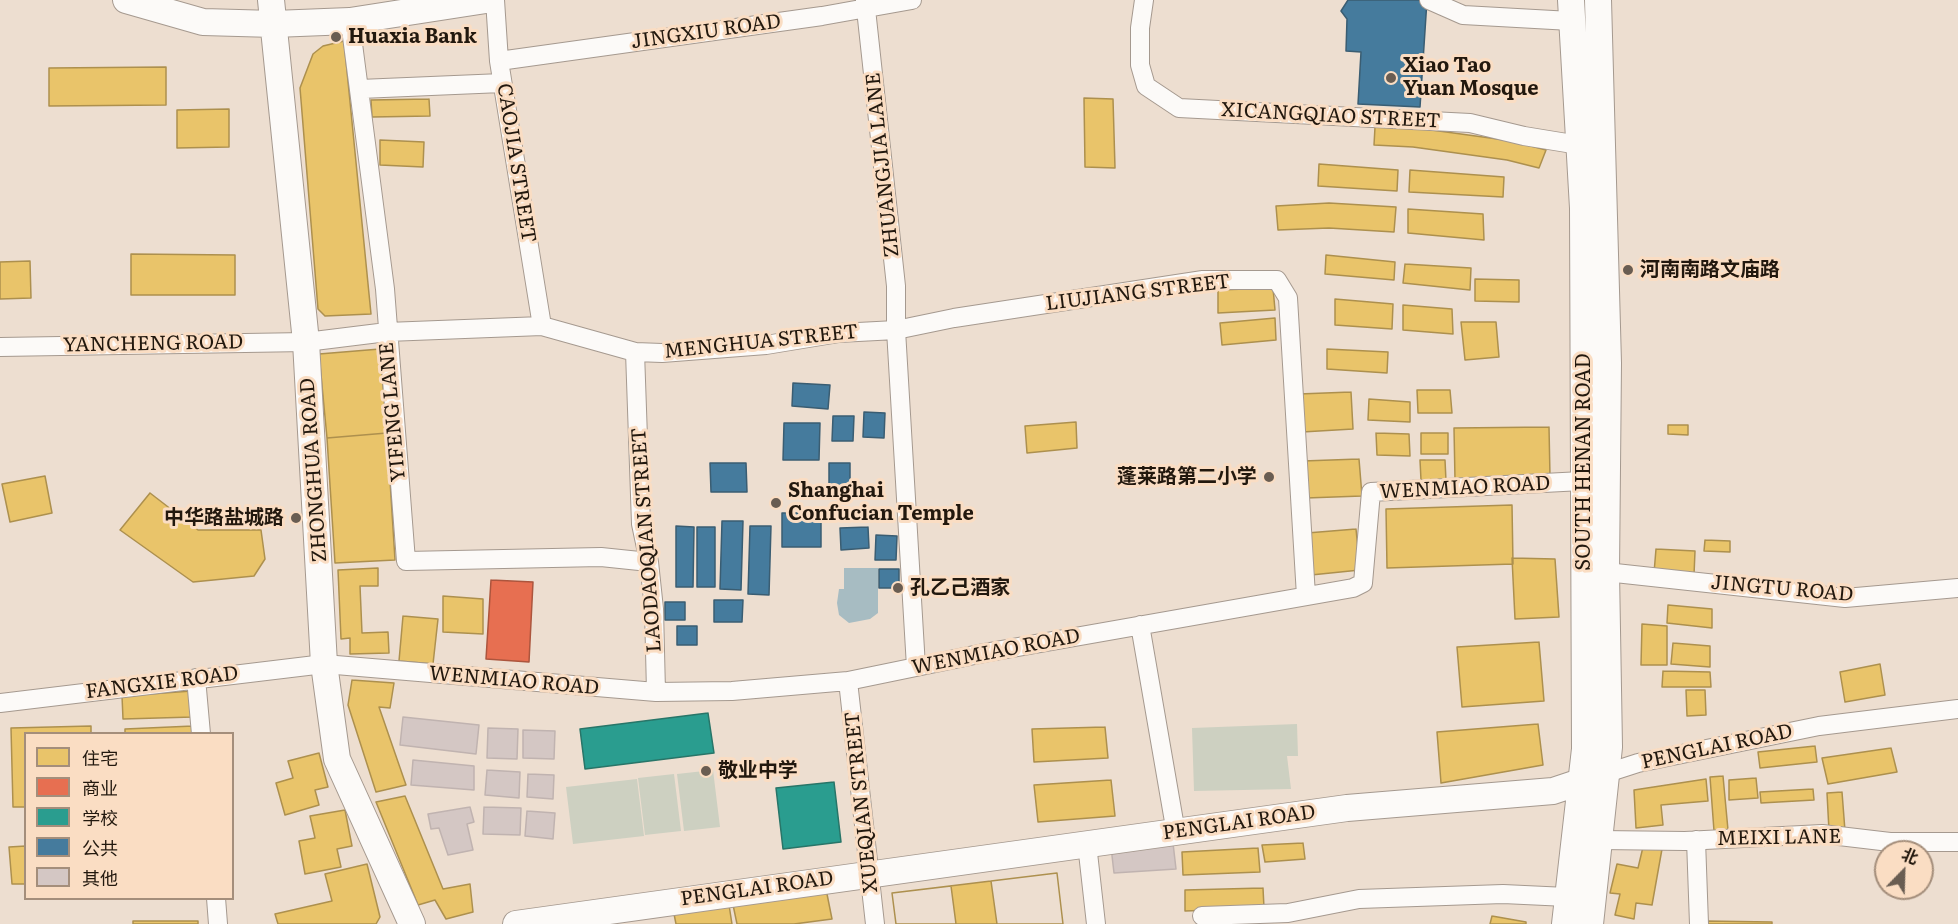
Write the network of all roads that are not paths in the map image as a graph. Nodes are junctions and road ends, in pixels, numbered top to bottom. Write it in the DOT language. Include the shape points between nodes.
graph roads {
  1 [pos="126,0"];
  2 [pos="486,0"];
  3 [pos="495,0"];
  4 [pos="912,0"];
  5 [pos="1144,0"];
  6 [pos="1430,0"];
  7 [pos="1598,0"];
  8 [pos="865,4"];
  9 [pos="1571,10"];
  10 [pos="273,12"];
  11 [pos="350,21"];
  12 [pos="499,61"];
  13 [pos="502,82"];
  14 [pos="360,89"];
  15 [pos="1579,145"];
  16 [pos="542,326"];
  17 [pos="896,330"];
  18 [pos="387,332"];
  19 [pos="306,342"];
  20 [pos="0,347"];
  21 [pos="635,352"];
  22 [pos="1582,481"];
  23 [pos="649,562"];
  24 [pos="1605,572"];
  25 [pos="1958,588"];
  26 [pos="1306,597"];
  27 [pos="1140,626"];
  28 [pos="324,664"];
  29 [pos="916,668"];
  30 [pos="196,678"];
  31 [pos="848,681"];
  32 [pos="656,692"];
  33 [pos="0,703"];
  34 [pos="1958,709"];
  35 [pos="201,732"];
  36 [pos="1607,773"];
  37 [pos="1582,782"];
  38 [pos="1176,833"];
  39 [pos="1600,840"];
  40 [pos="1696,840"];
  41 [pos="1958,842"];
  42 [pos="1087,844"];
  43 [pos="869,873"];
  44 [pos="1567,897"];
  45 [pos="216,900"];
  46 [pos="1202,916"];
  47 [pos="218,924"];
  48 [pos="412,924"];
  49 [pos="516,924"];
  50 [pos="875,924"];
  51 [pos="1096,924"];
  52 [pos="1565,924"];
  53 [pos="1590,924"];
  54 [pos="1699,924"];
  1 -- 10 [label="main road" via="204,22"];
  2 -- 11 [label="main road"];
  3 -- 12 [label="street, CAOJIA STREET"];
  4 -- 8 [label="street, JINGXIU ROAD"];
  5 -- 15 [label="street, XICANGQIAO STREET" via="1140,65 1146,86 1179,108 1470,123"];
  6 -- 9 [label="street" via="1463,15"];
  7 -- 24 [label="main road, SOUTH HENAN ROAD" via="1608,363"];
  8 -- 12 [label="street, JINGXIU ROAD"];
  8 -- 17 [label="street, ZHUANGJIA LANE" via="896,286"];
  9 -- 15 [label="main road, SOUTH HENAN ROAD"];
  10 -- 11 [label="main road"];
  10 -- 19 [label="main road, ZHONGHUA ROAD"];
  11 -- 14 [label="street, YIFENG LANE"];
  12 -- 13 [label="street, CAOJIA STREET"];
  13 -- 14 [label="street"];
  13 -- 16 [label="street, CAOJIA STREET"];
  14 -- 18 [label="street, YIFENG LANE"];
  15 -- 22 [label="main road, SOUTH HENAN ROAD" via="1583,208"];
  16 -- 18 [label="street, MENGHUA STREET"];
  16 -- 21 [label="street, MENGHUA STREET"];
  17 -- 21 [label="street, MENGHUA STREET" via="830,334 766,345"];
  17 -- 26 [label="street, LIUJIANG STREET" via="1203,280 1277,280 1288,298"];
  17 -- 29 [label="street, ZHUANGJIA LANE"];
  18 -- 19 [label="street, MENGHUA STREET"];
  18 -- 23 [label="street, YIFENG LANE" via="406,561 601,557"];
  19 -- 20 [label="street, YANCHENG ROAD"];
  19 -- 28 [label="main road, ZHONGHUA ROAD"];
  21 -- 23 [label="street, LAODAOQIAN STREET" via="641,524"];
  22 -- 26 [label="street, WENMIAO ROAD" via="1371,492 1363,583"];
  22 -- 37 [label="main road, SOUTH HENAN ROAD"];
  23 -- 32 [label="street, LAODAOQIAN STREET"];
  24 -- 25 [label="street, JINGTU ROAD" via="1845,598"];
  24 -- 36 [label="main road, SOUTH HENAN ROAD" via="1610,679"];
  26 -- 27 [label="street, WENMIAO ROAD"];
  27 -- 29 [label="street, WENMIAO ROAD" via="984,652"];
  27 -- 38 [label="street"];
  28 -- 30 [label="street, FANGXIE ROAD"];
  28 -- 32 [label="street, WENMIAO ROAD"];
  28 -- 48 [label="main road, ZHONGHUA ROAD" via="337,759"];
  29 -- 31 [label="street, WENMIAO ROAD"];
  30 -- 33 [label="street, FANGXIE ROAD"];
  30 -- 35 [label="street"];
  31 -- 32 [label="street, WENMIAO ROAD" via="732,691"];
  31 -- 43 [label="street, XUEQIAN STREET"];
  34 -- 36 [label="street, PENGLAI ROAD" via="1819,726 1638,763"];
  36 -- 37 [label="main road, PENGLAI ROAD"];
  36 -- 39 [label="main road, SOUTH HENAN ROAD"];
  37 -- 38 [label="main road, PENGLAI ROAD" via="1554,791 1347,808"];
  37 -- 44 [label="main road, SOUTH HENAN ROAD"];
  38 -- 42 [label="main road, PENGLAI ROAD"];
  39 -- 40 [label="street, MEIXI LANE"];
  39 -- 53 [label="main road, SOUTH HENAN ROAD"];
  40 -- 41 [label="street, MEIXI LANE" via="1822,834 1890,842"];
  40 -- 54 [label="street"];
  42 -- 43 [label="main road, PENGLAI ROAD"];
  42 -- 51 [label="street"];
  43 -- 49 [label="main road, PENGLAI ROAD"];
  43 -- 50 [label="street, XUEQIAN STREET"];
  44 -- 46 [label="street" via="1503,894 1359,899 1288,913"];
  44 -- 52 [label="main road, SOUTH HENAN ROAD"];
  45 -- 47 [label="street"];
}
